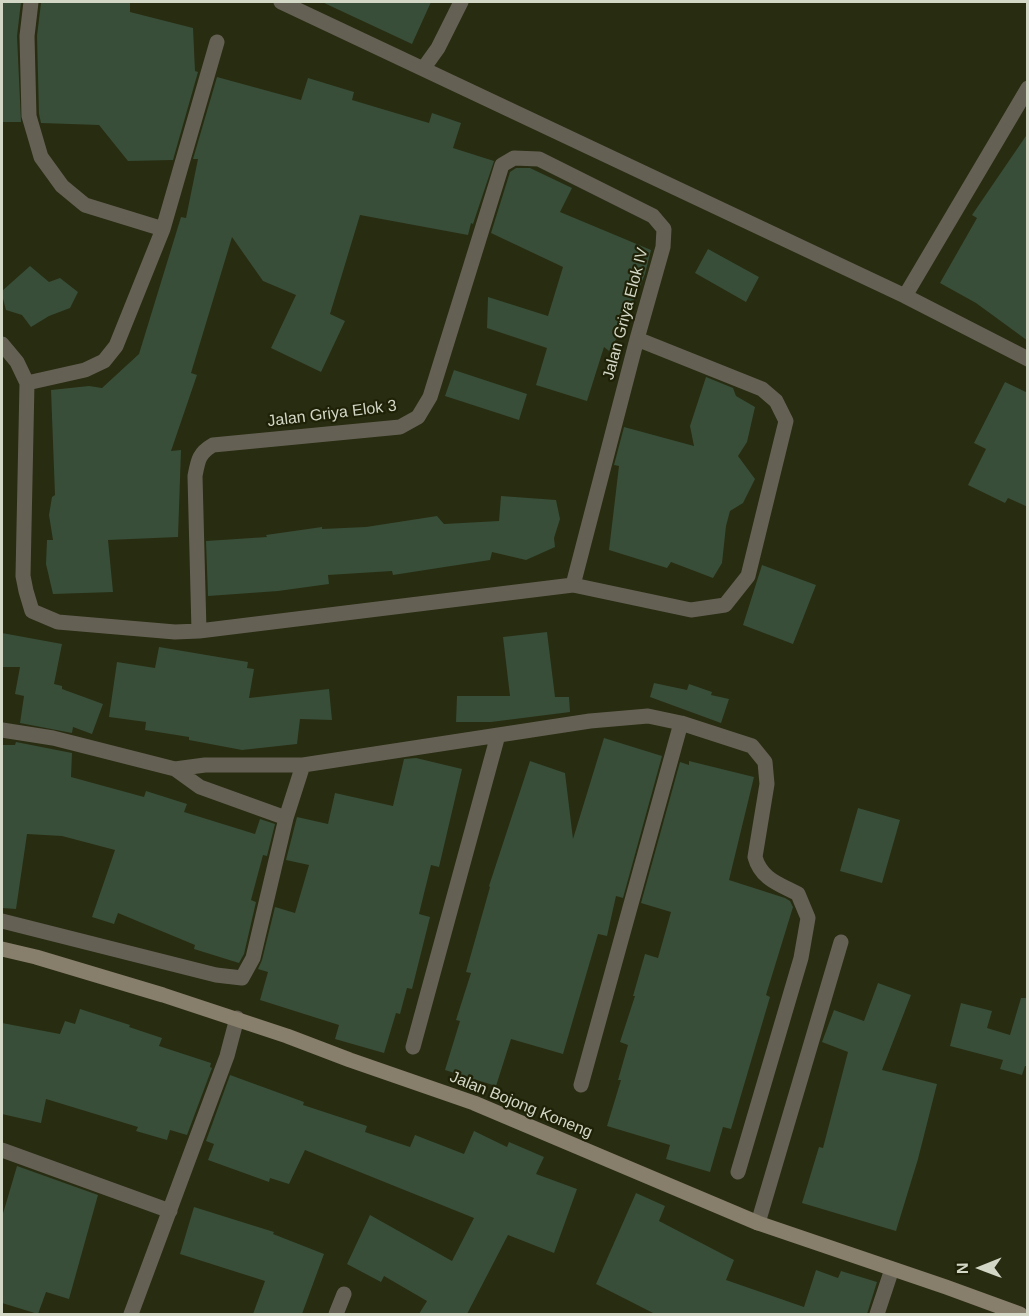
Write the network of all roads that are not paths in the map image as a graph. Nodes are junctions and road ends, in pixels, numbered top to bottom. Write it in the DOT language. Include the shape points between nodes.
graph roads {
  1 [pos="31,2"];
  2 [pos="281,2"];
  3 [pos="461,2"];
  4 [pos="217,42"];
  5 [pos="423,69"];
  6 [pos="1028,88"];
  7 [pos="502,165"];
  8 [pos="163,229"];
  9 [pos="905,296"];
  10 [pos="637,339"];
  11 [pos="2,344"];
  12 [pos="1028,359"];
  13 [pos="27,383"];
  14 [pos="573,585"];
  15 [pos="199,631"];
  16 [pos="681,723"];
  17 [pos="2,730"];
  18 [pos="498,735"];
  19 [pos="303,765"];
  20 [pos="175,769"];
  21 [pos="286,818"];
  22 [pos="2,921"];
  23 [pos="842,942"];
  24 [pos="2,949"];
  25 [pos="237,1018"];
  26 [pos="413,1047"];
  27 [pos="581,1085"];
  28 [pos="2,1150"];
  29 [pos="738,1172"];
  30 [pos="170,1211"];
  31 [pos="758,1223"];
  32 [pos="892,1269"];
  33 [pos="344,1294"];
  34 [pos="131,1314"];
  35 [pos="336,1314"];
  36 [pos="877,1314"];
  37 [pos="1020,1314"];
  1 -- 8 [label="street" via="27,36 29,116 41,157 62,186 85,205"];
  2 -- 5 [label="street"];
  3 -- 5 [label="street"];
  4 -- 8 [label="street"];
  5 -- 9 [label="street"];
  6 -- 9 [label="street"];
  7 -- 10 [label="street, Jalan Griya Elok IV" via="514,158 538,159 653,216 664,229 663,247"];
  7 -- 15 [label="street, Jalan Griya Elok 3" via="430,397 418,417 400,427 213,445 198,457 195,476"];
  8 -- 13 [label="street" via="116,346 104,361 85,370"];
  9 -- 12 [label="street"];
  10 -- 14 [label="street, Jalan Griya Elok IV"];
  10 -- 14 [label="street" via="762,389 776,401 786,421 748,576 725,605 691,610"];
  11 -- 13 [label="street"];
  13 -- 15 [label="street" via="23,576 32,611 58,622"];
  14 -- 15 [label="street"];
  16 -- 18 [label="street" via="648,716 616,718"];
  16 -- 27 [label="street"];
  16 -- 29 [label="street" via="752,746 765,762 767,784 754,857 766,878 798,894 808,918 801,958"];
  17 -- 20 [label="street" via="53,738"];
  18 -- 19 [label="street"];
  18 -- 26 [label="street"];
  19 -- 20 [label="street" via="206,765"];
  19 -- 21 [label="street"];
  20 -- 21 [label="street" via="200,787"];
  21 -- 22 [label="street" via="253,958 242,978 216,975"];
  23 -- 31 [label="street"];
  24 -- 25 [label="street, Jalan Bojong Koneng"];
  25 -- 30 [label="street"];
  25 -- 31 [label="street, Jalan Bojong Koneng" via="474,1103"];
  28 -- 30 [label="street"];
  30 -- 34 [label="street"];
  31 -- 32 [label="street, Jalan Bojong Koneng"];
  32 -- 36 [label="street"];
  32 -- 37 [label="street, Jalan Bojong Koneng"];
  33 -- 35 [label="street"];
}
